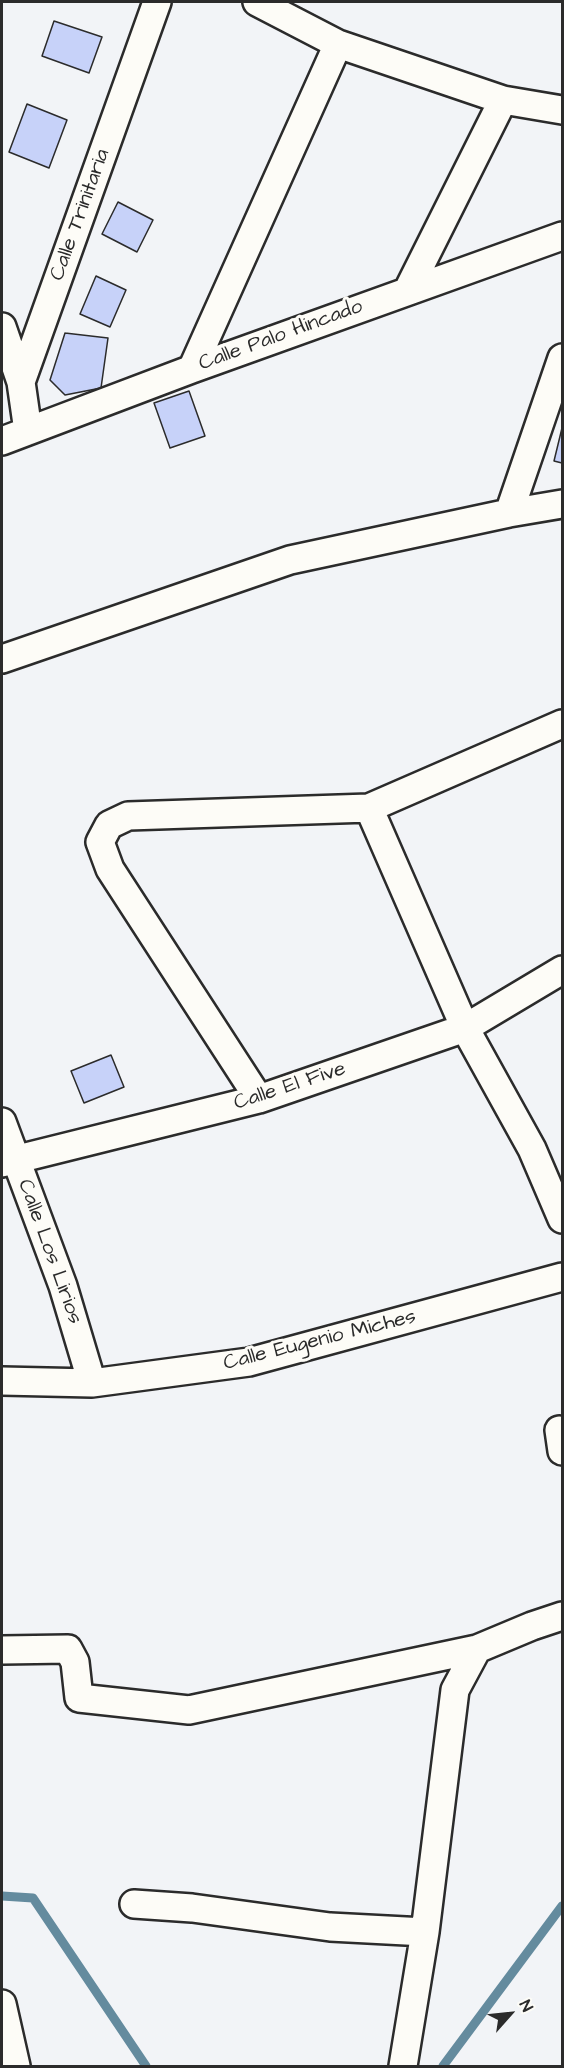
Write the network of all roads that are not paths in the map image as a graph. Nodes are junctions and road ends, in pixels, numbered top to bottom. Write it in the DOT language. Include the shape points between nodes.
graph roads {
  1 [pos="157,2"];
  2 [pos="257,2"];
  3 [pos="338,44"];
  4 [pos="503,100"];
  5 [pos="562,110"];
  6 [pos="562,236"];
  7 [pos="408,290"];
  8 [pos="2,327"];
  9 [pos="562,358"];
  10 [pos="192,369"];
  11 [pos="21,382"];
  12 [pos="28,431"];
  13 [pos="2,441"];
  14 [pos="562,504"];
  15 [pos="509,513"];
  16 [pos="2,659"];
  17 [pos="562,724"];
  18 [pos="369,808"];
  19 [pos="562,970"];
  20 [pos="465,1028"];
  21 [pos="259,1099"];
  22 [pos="2,1122"];
  23 [pos="9,1162"];
  24 [pos="562,1219"];
  25 [pos="562,1276"];
  26 [pos="2,1381"];
  27 [pos="93,1383"];
  28 [pos="562,1616"];
  29 [pos="477,1649"];
  30 [pos="2,1650"];
  31 [pos="134,1904"];
  32 [pos="425,1932"];
  33 [pos="2,2004"];
  34 [pos="16,2067"];
  35 [pos="403,2067"];
  1 -- 11 [label="street, Calle Trinitaria"];
  2 -- 3 [label="street"];
  3 -- 4 [label="street"];
  3 -- 10 [label="street"];
  4 -- 5 [label="street"];
  4 -- 7 [label="street"];
  6 -- 7 [label="street, Calle Palo Hincado"];
  7 -- 10 [label="street, Calle Palo Hincado"];
  8 -- 11 [label="street"];
  9 -- 15 [label="street"];
  10 -- 12 [label="street, Calle Palo Hincado"];
  11 -- 12 [label="street, Calle Trinitaria"];
  12 -- 13 [label="street, Calle Palo Hincado"];
  14 -- 15 [label="street"];
  15 -- 16 [label="street" via="290,560"];
  17 -- 18 [label="street"];
  18 -- 20 [label="street"];
  18 -- 21 [label="street" via="128,816 109,825 100,842 110,869"];
  19 -- 20 [label="street, Calle El Five"];
  20 -- 21 [label="street, Calle El Five"];
  20 -- 24 [label="street" via="532,1149"];
  21 -- 23 [label="street, Calle El Five"];
  22 -- 23 [label="street, Calle Los Lirios"];
  23 -- 27 [label="street, Calle Los Lirios" via="63,1286"];
  25 -- 27 [label="street, Calle Eugenio Miches" via="249,1362"];
  26 -- 27 [label="street, Calle Eugenio Miches"];
  28 -- 29 [label="street"];
  29 -- 30 [label="street" via="189,1710 79,1698 75,1662 68,1649"];
  29 -- 32 [label="street" via="455,1690"];
  31 -- 32 [label="street" via="330,1927"];
  32 -- 35 [label="street"];
  33 -- 34 [label="street"];
}
